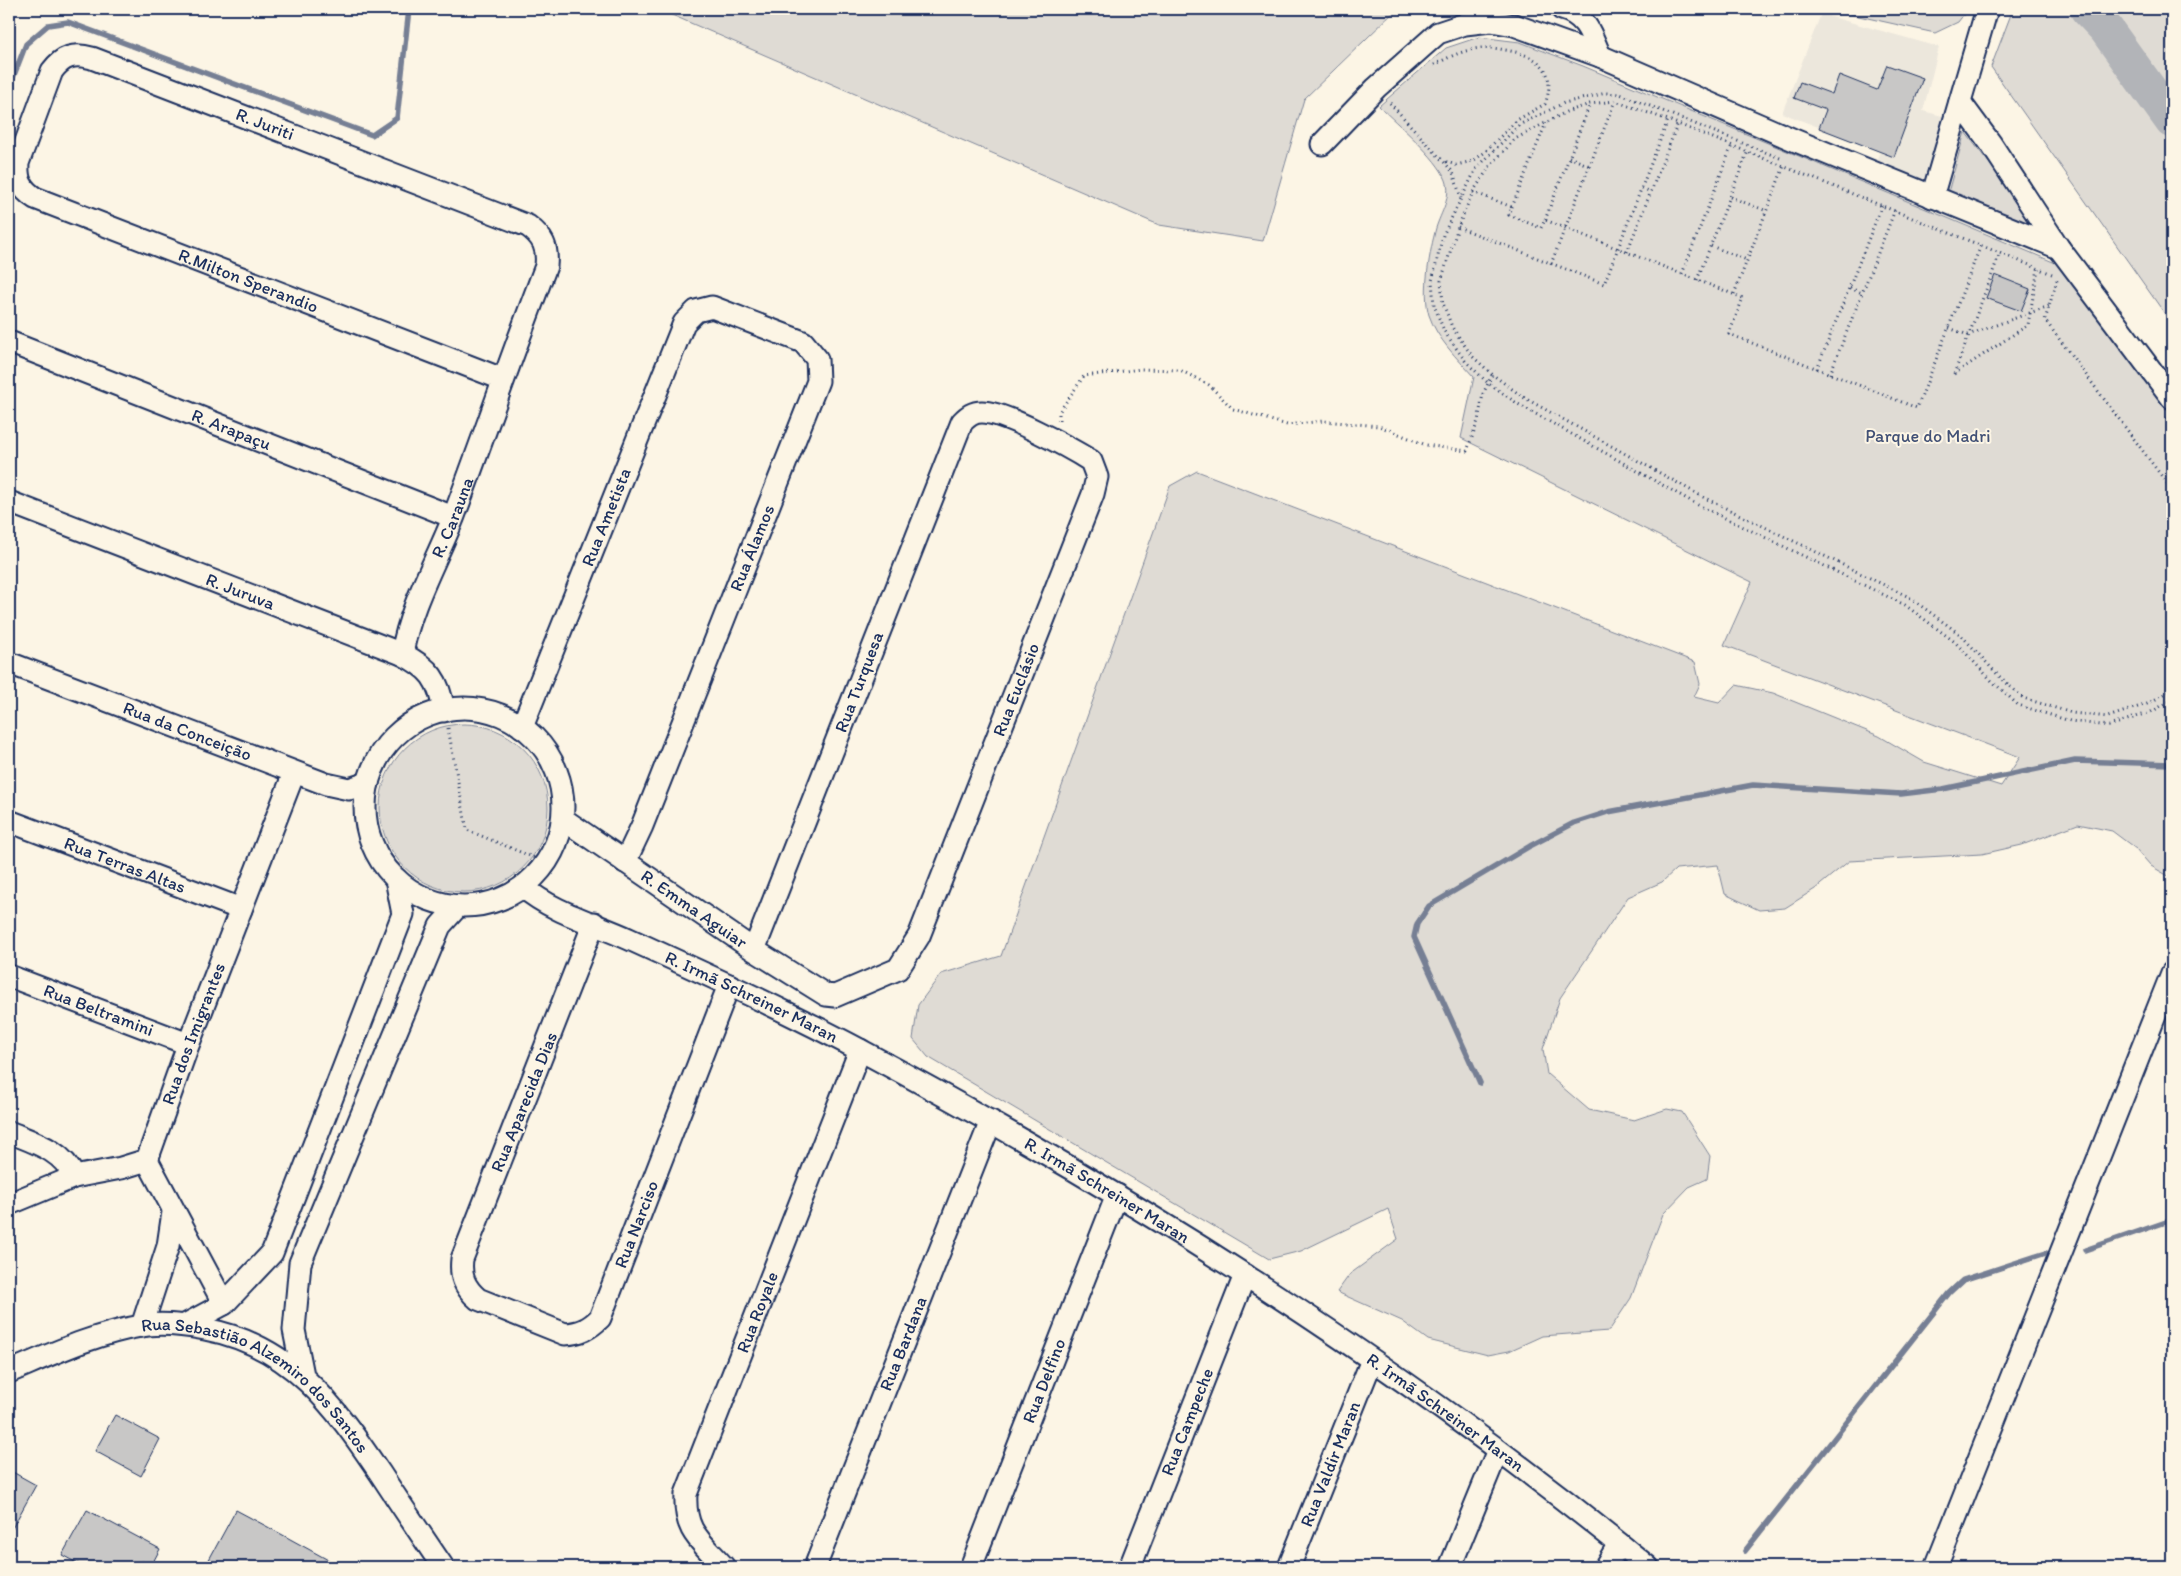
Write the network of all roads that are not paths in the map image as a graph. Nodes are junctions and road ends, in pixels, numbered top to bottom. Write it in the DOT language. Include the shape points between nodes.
graph roads {
  1 [pos="1562,9"];
  2 [pos="1987,9"];
  3 [pos="1471,16"];
  4 [pos="1600,56"];
  5 [pos="1960,102"];
  6 [pos="1322,144"];
  7 [pos="18,163"];
  8 [pos="1932,197"];
  9 [pos="2058,248"];
  10 [pos="546,266"];
  11 [pos="696,311"];
  12 [pos="9,342"];
  13 [pos="502,379"];
  14 [pos="2169,407"];
  15 [pos="968,416"];
  16 [pos="9,502"];
  17 [pos="453,517"];
  18 [pos="402,654"];
  19 [pos="9,663"];
  20 [pos="444,711"];
  21 [pos="522,727"];
  22 [pos="294,773"];
  23 [pos="368,783"];
  24 [pos="563,819"];
  25 [pos="9,821"];
  26 [pos="625,862"];
  27 [pos="396,879"];
  28 [pos="523,887"];
  29 [pos="458,906"];
  30 [pos="241,909"];
  31 [pos="594,923"];
  32 [pos="754,950"];
  33 [pos="2172,973"];
  34 [pos="9,976"];
  35 [pos="728,984"];
  36 [pos="826,995"];
  37 [pos="188,1044"];
  38 [pos="860,1050"];
  39 [pos="991,1121"];
  40 [pos="9,1132"];
  41 [pos="146,1160"];
  42 [pos="74,1177"];
  43 [pos="1117,1195"];
  44 [pos="9,1204"];
  45 [pos="173,1212"];
  46 [pos="1245,1275"];
  47 [pos="463,1281"];
  48 [pos="224,1304"];
  49 [pos="185,1325"];
  50 [pos="142,1326"];
  51 [pos="1372,1360"];
  52 [pos="9,1372"];
  53 [pos="303,1376"];
  54 [pos="1498,1450"];
  55 [pos="1619,1544"];
  56 [pos="444,1567"];
  57 [pos="724,1567"];
  58 [pos="816,1567"];
  59 [pos="971,1567"];
  60 [pos="1130,1567"];
  61 [pos="1290,1567"];
  62 [pos="1450,1567"];
  63 [pos="1605,1567"];
  64 [pos="1648,1567"];
  65 [pos="1936,1567"];
  1 -- 4 [label="street" via="1580,17 1589,28"];
  2 -- 5 [label="street"];
  3 -- 4 [label="street" via="1514,26"];
  3 -- 6 [label="street" via="1438,33 1376,88"];
  4 -- 8 [label="street"];
  5 -- 8 [label="street"];
  5 -- 9 [label="street"];
  7 -- 10 [label="street, R. Juriti" via="52,71 59,61 67,57 84,55 528,226 545,243 548,254"];
  7 -- 13 [label="street, R.Milton Sperandio" via="20,184 35,198"];
  8 -- 9 [label="street"];
  9 -- 14 [label="street" via="2096,295"];
  10 -- 13 [label="street, R. Carauna"];
  11 -- 21 [label="street, Rua Ametista" via="684,323"];
  11 -- 26 [label="street, Rua Álamos" via="712,307 804,342 817,359 818,382"];
  12 -- 17 [label="street, R. Arapaçu"];
  13 -- 17 [label="street, R. Carauna"];
  15 -- 32 [label="street, Rua Turquesa" via="958,430"];
  15 -- 36 [label="street, Rua Euclásio" via="992,414 1058,441 1091,461 1097,478 919,936 898,969 835,996"];
  16 -- 18 [label="street, R. Juruva"];
  17 -- 18 [label="street, R. Carauna" via="406,628"];
  18 -- 20 [label="street, R. Juruva" via="432,675 441,692"];
  19 -- 22 [label="street, Rua da Conceição"];
  20 -- 21 [label="street" via="461,709 493,713"];
  20 -- 23 [label="street" via="410,724 396,736 384,750"];
  21 -- 24 [label="street" via="546,751 554,766 563,798"];
  22 -- 23 [label="street, Rua da Conceição" via="349,789"];
  22 -- 30 [label="street, Rua dos Imigrantes"];
  23 -- 27 [label="street" via="366,818 369,835 384,866"];
  24 -- 26 [label="street, R. Emma Aguiar"];
  24 -- 28 [label="street" via="547,863"];
  25 -- 30 [label="street, Rua Terras Altas"];
  26 -- 32 [label="street, R. Emma Aguiar"];
  27 -- 29 [label="street" via="425,898"];
  27 -- 48 [label="street" via="403,914 272,1253"];
  28 -- 29 [label="street" via="492,902"];
  28 -- 31 [label="street, R. Irmã Schreiner Maran" via="538,900"];
  29 -- 53 [label="street" via="440,926 300,1263 294,1330"];
  30 -- 37 [label="street, Rua dos Imigrantes"];
  31 -- 35 [label="street, R. Irmã Schreiner Maran"];
  31 -- 47 [label="street, Rua Aparecida Dias" via="462,1259"];
  32 -- 36 [label="street, R. Emma Aguiar"];
  33 -- 65 [label="street"];
  34 -- 37 [label="street, Rua Beltramini"];
  35 -- 38 [label="street, R. Irmã Schreiner Maran"];
  35 -- 47 [label="street, Rua Narciso" via="600,1318 578,1333 565,1334 478,1299"];
  37 -- 41 [label="street, Rua dos Imigrantes"];
  38 -- 39 [label="street, R. Irmã Schreiner Maran"];
  38 -- 57 [label="street, Rua Royale" via="686,1494 689,1527"];
  39 -- 43 [label="street, R. Irmã Schreiner Maran"];
  39 -- 58 [label="street, Rua Bardana"];
  40 -- 42 [label="street" via="58,1155 70,1167"];
  41 -- 42 [label="street"];
  41 -- 45 [label="street"];
  42 -- 44 [label="street"];
  43 -- 46 [label="street, R. Irmã Schreiner Maran"];
  43 -- 59 [label="street, Rua Delfino"];
  45 -- 48 [label="street"];
  45 -- 50 [label="street" via="168,1246"];
  46 -- 51 [label="street, R. Irmã Schreiner Maran"];
  46 -- 60 [label="street, Rua Campeche"];
  48 -- 49 [label="street"];
  49 -- 50 [label="street, Rua Sebastião Alzemiro dos Santos"];
  49 -- 53 [label="street, Rua Sebastião Alzemiro dos Santos" via="252,1343"];
  50 -- 52 [label="street, Rua Sebastião Alzemiro dos Santos" via="98,1335"];
  51 -- 54 [label="street, R. Irmã Schreiner Maran"];
  51 -- 61 [label="street, Rua Valdir Maran"];
  53 -- 56 [label="street, Rua Sebastião Alzemiro dos Santos" via="352,1432"];
  54 -- 55 [label="street, R. Irmã Schreiner Maran"];
  54 -- 62 [label="street"];
  55 -- 63 [label="street"];
  55 -- 64 [label="street, R. Irmã Schreiner Maran"];
}
